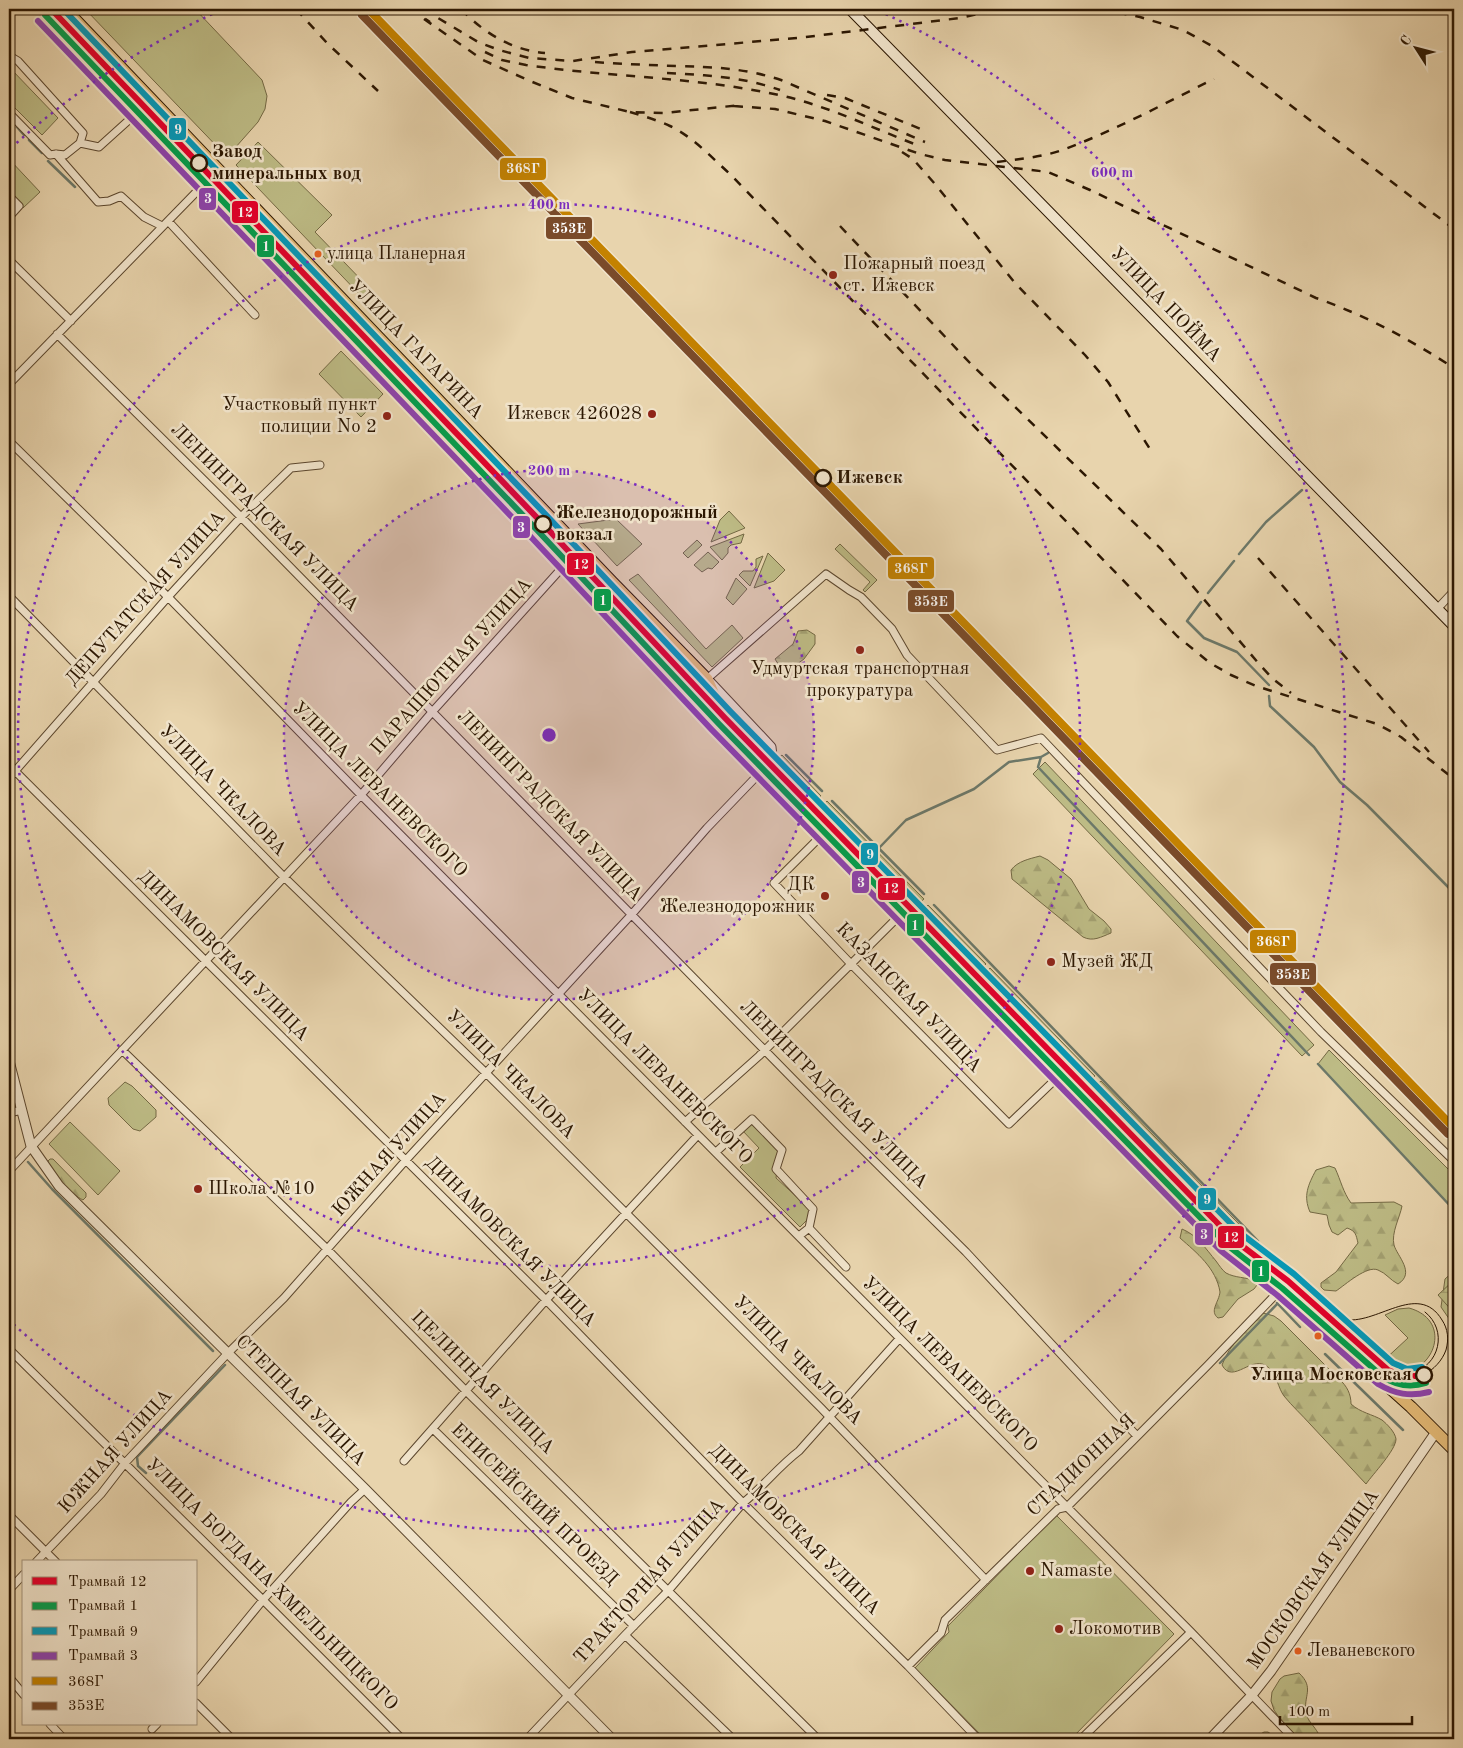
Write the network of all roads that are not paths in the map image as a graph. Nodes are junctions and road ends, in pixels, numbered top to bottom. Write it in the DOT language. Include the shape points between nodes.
graph roads {
  1 [pos="43,9"];
  2 [pos="65,9"];
  3 [pos="850,9"];
  4 [pos="9,59"];
  5 [pos="140,110"];
  6 [pos="9,113"];
  7 [pos="80,143"];
  8 [pos="56,154"];
  9 [pos="219,170"];
  10 [pos="208,180"];
  11 [pos="9,196"];
  12 [pos="9,216"];
  13 [pos="165,223"];
  14 [pos="9,260"];
  15 [pos="255,315"];
  16 [pos="71,321"];
  17 [pos="57,334"];
  18 [pos="9,384"];
  19 [pos="9,441"];
  20 [pos="320,465"];
  21 [pos="242,517"];
  22 [pos="569,560"];
  23 [pos="1454,591"];
  24 [pos="9,596"];
  25 [pos="168,597"];
  26 [pos="1438,608"];
  27 [pos="1454,626"];
  28 [pos="707,679"];
  29 [pos="92,682"];
  30 [pos="433,711"];
  31 [pos="726,724"];
  32 [pos="765,765"];
  33 [pos="15,771"];
  34 [pos="774,774"];
  35 [pos="9,778"];
  36 [pos="361,795"];
  37 [pos="827,830"];
  38 [pos="283,876"];
  39 [pos="904,911"];
  40 [pos="632,914"];
  41 [pos="204,961"];
  42 [pos="851,964"];
  43 [pos="559,994"];
  44 [pos="122,1050"];
  45 [pos="766,1050"];
  46 [pos="9,1061"];
  47 [pos="486,1073"];
  48 [pos="1060,1074"];
  49 [pos="22,1110"];
  50 [pos="9,1113"];
  51 [pos="685,1122"];
  52 [pos="698,1135"];
  53 [pos="31,1146"];
  54 [pos="716,1152"];
  55 [pos="406,1160"];
  56 [pos="1454,1161"];
  57 [pos="9,1171"];
  58 [pos="625,1213"];
  59 [pos="809,1228"];
  60 [pos="799,1236"];
  61 [pos="327,1250"];
  62 [pos="846,1267"];
  63 [pos="1280,1290"];
  64 [pos="546,1300"];
  65 [pos="899,1339"];
  66 [pos="9,1349"];
  67 [pos="228,1354"];
  68 [pos="466,1391"];
  69 [pos="829,1416"];
  70 [pos="433,1429"];
  71 [pos="1436,1432"];
  72 [pos="1137,1436"];
  73 [pos="1454,1450"];
  74 [pos="404,1461"];
  75 [pos="126,1463"];
  76 [pos="365,1489"];
  77 [pos="743,1502"];
  78 [pos="1067,1507"];
  79 [pos="9,1515"];
  80 [pos="46,1552"];
  81 [pos="38,1560"];
  82 [pos="54,1560"];
  83 [pos="22,1576"];
  84 [pos="986,1580"];
  85 [pos="9,1590"];
  86 [pos="668,1591"];
  87 [pos="264,1600"];
  88 [pos="634,1626"];
  89 [pos="1191,1632"];
  90 [pos="625,1635"];
  91 [pos="908,1666"];
  92 [pos="9,1677"];
  93 [pos="198,1680"];
  94 [pos="22,1693"];
  95 [pos="569,1696"];
  96 [pos="1252,1696"];
  97 [pos="198,1704"];
  98 [pos="52,1726"];
  99 [pos="64,1739"];
  100 [pos="232,1739"];
  101 [pos="402,1739"];
  102 [pos="527,1739"];
  103 [pos="612,1739"];
  104 [pos="733,1739"];
  105 [pos="818,1739"];
  106 [pos="978,1739"];
  107 [pos="1080,1739"];
  108 [pos="1210,1739"];
  109 [pos="1294,1739"];
  1 -- 5 [label="main road, УЛИЦА ГАГАРИНА"];
  2 -- 9 [label="main road, УЛИЦА ГАГАРИНА"];
  3 -- 26 [label="main road, УЛИЦА ПОЙМА"];
  4 -- 7 [label="street" via="18,62 68,116 82,133"];
  5 -- 7 [label="street" via="99,147"];
  5 -- 10 [label="main road, УЛИЦА ГАГАРИНА"];
  6 -- 8 [label="street" via="50,155"];
  7 -- 8 [label="street" via="65,155"];
  8 -- 13 [label="street" via="98,202 121,196 144,217"];
  9 -- 10 [label="main road"];
  9 -- 28 [label="main road, УЛИЦА ГАГАРИНА"];
  10 -- 13 [label="street"];
  10 -- 22 [label="main road, УЛИЦА ГАГАРИНА"];
  11 -- 12 [label="street" via="19,206"];
  13 -- 15 [label="street"];
  13 -- 16 [label="street"];
  14 -- 16 [label="street"];
  16 -- 17 [label="street"];
  17 -- 18 [label="street"];
  17 -- 21 [label="street, ЛЕНИНГРАДСКАЯ УЛИЦА"];
  19 -- 25 [label="street, УЛИЦА ЛЕВАНЕВСКОГО"];
  20 -- 21 [label="street, ДЕПУТАТСКАЯ УЛИЦА" via="292,468"];
  21 -- 25 [label="street, ДЕПУТАТСКАЯ УЛИЦА"];
  21 -- 30 [label="street, ЛЕНИНГРАДСКАЯ УЛИЦА"];
  22 -- 30 [label="street, ПАРАШЮТНАЯ УЛИЦА"];
  22 -- 31 [label="main road, УЛИЦА ГАГАРИНА"];
  23 -- 26 [label="street"];
  24 -- 29 [label="street, УЛИЦА ЧКАЛОВА"];
  25 -- 29 [label="street, ДЕПУТАТСКАЯ УЛИЦА"];
  25 -- 36 [label="street, УЛИЦА ЛЕВАНЕВСКОГО"];
  26 -- 27 [label="main road, УЛИЦА ПОЙМА"];
  28 -- 31 [label="main road, УЛИЦА ГАГАРИНА"];
  28 -- 34 [label="street" via="771,747"];
  28 -- 56 [label="street" via="826,574 861,597 892,629 906,655 997,750 1040,738 1321,1032"];
  29 -- 33 [label="street, ДЕПУТАТСКАЯ УЛИЦА"];
  29 -- 38 [label="street, УЛИЦА ЧКАЛОВА"];
  30 -- 36 [label="street, ПАРАШЮТНАЯ УЛИЦА"];
  30 -- 40 [label="street, ЛЕНИНГРАДСКАЯ УЛИЦА"];
  31 -- 32 [label="main road, УЛИЦА ГАГАРИНА"];
  32 -- 34 [label="main road, УЛИЦА ГАГАРИНА"];
  32 -- 40 [label="street, ЮЖНАЯ УЛИЦА"];
  33 -- 35 [label="street, ДЕПУТАТСКАЯ УЛИЦА"];
  33 -- 41 [label="street, ДИНАМОВСКАЯ УЛИЦА"];
  34 -- 37 [label="main road, УЛИЦА ГАГАРИНА"];
  36 -- 38 [label="street, ПАРАШЮТНАЯ УЛИЦА"];
  36 -- 43 [label="street, УЛИЦА ЛЕВАНЕВСКОГО"];
  37 -- 39 [label="main road, УЛИЦА ГАГАРИНА"];
  37 -- 42 [label="street, КАЗАНСКАЯ УЛИЦА" via="774,882"];
  38 -- 41 [label="street, ПАРАШЮТНАЯ УЛИЦА"];
  38 -- 47 [label="street, УЛИЦА ЧКАЛОВА"];
  39 -- 42 [label="street"];
  39 -- 48 [label="main road, УЛИЦА ГАГАРИНА"];
  40 -- 43 [label="street, ЮЖНАЯ УЛИЦА"];
  40 -- 45 [label="street, ЛЕНИНГРАДСКАЯ УЛИЦА"];
  41 -- 44 [label="street, ПАРАШЮТНАЯ УЛИЦА"];
  41 -- 55 [label="street, ДИНАМОВСКАЯ УЛИЦА"];
  42 -- 45 [label="street"];
  42 -- 48 [label="street, КАЗАНСКАЯ УЛИЦА" via="1009,1124"];
  43 -- 47 [label="street, ЮЖНАЯ УЛИЦА"];
  43 -- 51 [label="street, УЛИЦА ЛЕВАНЕВСКОГО"];
  44 -- 53 [label="street, ПАРАШЮТНАЯ УЛИЦА"];
  44 -- 61 [label="street, ЦЕЛИННАЯ УЛИЦА"];
  45 -- 51 [label="street"];
  45 -- 72 [label="street, ЛЕНИНГРАДСКАЯ УЛИЦА" via="966,1252"];
  46 -- 49 [label="street, СТЕПНАЯ УЛИЦА"];
  47 -- 55 [label="street, ЮЖНАЯ УЛИЦА"];
  47 -- 58 [label="street, УЛИЦА ЧКАЛОВА"];
  48 -- 63 [label="main road, УЛИЦА ГАГАРИНА" via="1227,1247"];
  49 -- 50 [label="street"];
  49 -- 53 [label="street, СТЕПНАЯ УЛИЦА"];
  51 -- 52 [label="street, УЛИЦА ЛЕВАНЕВСКОГО"];
  52 -- 54 [label="street, УЛИЦА ЛЕВАНЕВСКОГО"];
  52 -- 58 [label="street"];
  53 -- 57 [label="street, ПАРАШЮТНАЯ УЛИЦА"];
  53 -- 67 [label="street, СТЕПНАЯ УЛИЦА" via="59,1186"];
  54 -- 59 [label="street" via="752,1119 782,1150 776,1169 813,1209"];
  54 -- 60 [label="street, УЛИЦА ЛЕВАНЕВСКОГО"];
  55 -- 61 [label="street, ЮЖНАЯ УЛИЦА"];
  55 -- 64 [label="street, ДИНАМОВСКАЯ УЛИЦА"];
  58 -- 64 [label="street"];
  58 -- 69 [label="street, УЛИЦА ЧКАЛОВА"];
  59 -- 60 [label="street"];
  59 -- 62 [label="street"];
  60 -- 65 [label="street, УЛИЦА ЛЕВАНЕВСКОГО"];
  61 -- 67 [label="street, ЮЖНАЯ УЛИЦА"];
  61 -- 68 [label="street, ЦЕЛИННАЯ УЛИЦА"];
  63 -- 71 [label="main road, УЛИЦА ГАГАРИНА"];
  63 -- 72 [label="street, СТАДИОННАЯ"];
  64 -- 68 [label="street"];
  64 -- 77 [label="street, ДИНАМОВСКАЯ УЛИЦА"];
  65 -- 69 [label="street, ТРАКТОРНАЯ УЛИЦА"];
  65 -- 78 [label="street, УЛИЦА ЛЕВАНЕВСКОГО"];
  66 -- 75 [label="street, УЛИЦА БОГДАНА ХМЕЛЬНИЦКОГО"];
  67 -- 75 [label="street, ЮЖНАЯ УЛИЦА"];
  67 -- 76 [label="street, СТЕПНАЯ УЛИЦА"];
  68 -- 70 [label="street"];
  68 -- 86 [label="street, ЦЕЛИННАЯ УЛИЦА"];
  69 -- 77 [label="street, ТРАКТОРНАЯ УЛИЦА" via="799,1451"];
  69 -- 84 [label="street, УЛИЦА ЧКАЛОВА"];
  70 -- 74 [label="street"];
  70 -- 88 [label="street, ЕНИСЕЙСКИЙ ПРОЕЗД"];
  71 -- 73 [label="main road, УЛИЦА ГАГАРИНА"];
  71 -- 96 [label="street, МОСКОВСКАЯ УЛИЦА"];
  72 -- 78 [label="street, СТАДИОННАЯ"];
  75 -- 80 [label="street, ЮЖНАЯ УЛИЦА"];
  75 -- 87 [label="street, УЛИЦА БОГДАНА ХМЕЛЬНИЦКОГО"];
  76 -- 87 [label="street"];
  76 -- 95 [label="street, СТЕПНАЯ УЛИЦА"];
  77 -- 86 [label="street, ТРАКТОРНАЯ УЛИЦА"];
  77 -- 91 [label="street, ДИНАМОВСКАЯ УЛИЦА"];
  78 -- 84 [label="street, СТАДИОННАЯ" via="1058,1509"];
  78 -- 89 [label="street, УЛИЦА ЛЕВАНЕВСКОГО"];
  79 -- 80 [label="street"];
  80 -- 81 [label="street, ЮЖНАЯ УЛИЦА"];
  80 -- 82 [label="street"];
  83 -- 85 [label="street"];
  84 -- 91 [label="street, СТАДИОННАЯ" via="946,1620 941,1633"];
  86 -- 88 [label="street, ТРАКТОРНАЯ УЛИЦА"];
  86 -- 105 [label="street, ЦЕЛИННАЯ УЛИЦА"];
  87 -- 93 [label="street"];
  87 -- 101 [label="street, УЛИЦА БОГДАНА ХМЕЛЬНИЦКОГО"];
  88 -- 90 [label="street, ТРАКТОРНАЯ УЛИЦА"];
  89 -- 96 [label="street, УЛИЦА ЛЕВАНЕВСКОГО"];
  89 -- 107 [label="street"];
  90 -- 95 [label="street, ТРАКТОРНАЯ УЛИЦА"];
  90 -- 104 [label="street"];
  91 -- 106 [label="street, ДИНАМОВСКАЯ УЛИЦА"];
  92 -- 94 [label="street"];
  95 -- 102 [label="street, ТРАКТОРНАЯ УЛИЦА"];
  95 -- 103 [label="street, СТЕПНАЯ УЛИЦА"];
  96 -- 108 [label="street, МОСКОВСКАЯ УЛИЦА"];
  96 -- 109 [label="street, УЛИЦА ЛЕВАНЕВСКОГО"];
  97 -- 100 [label="street"];
  98 -- 99 [label="street"];
}
